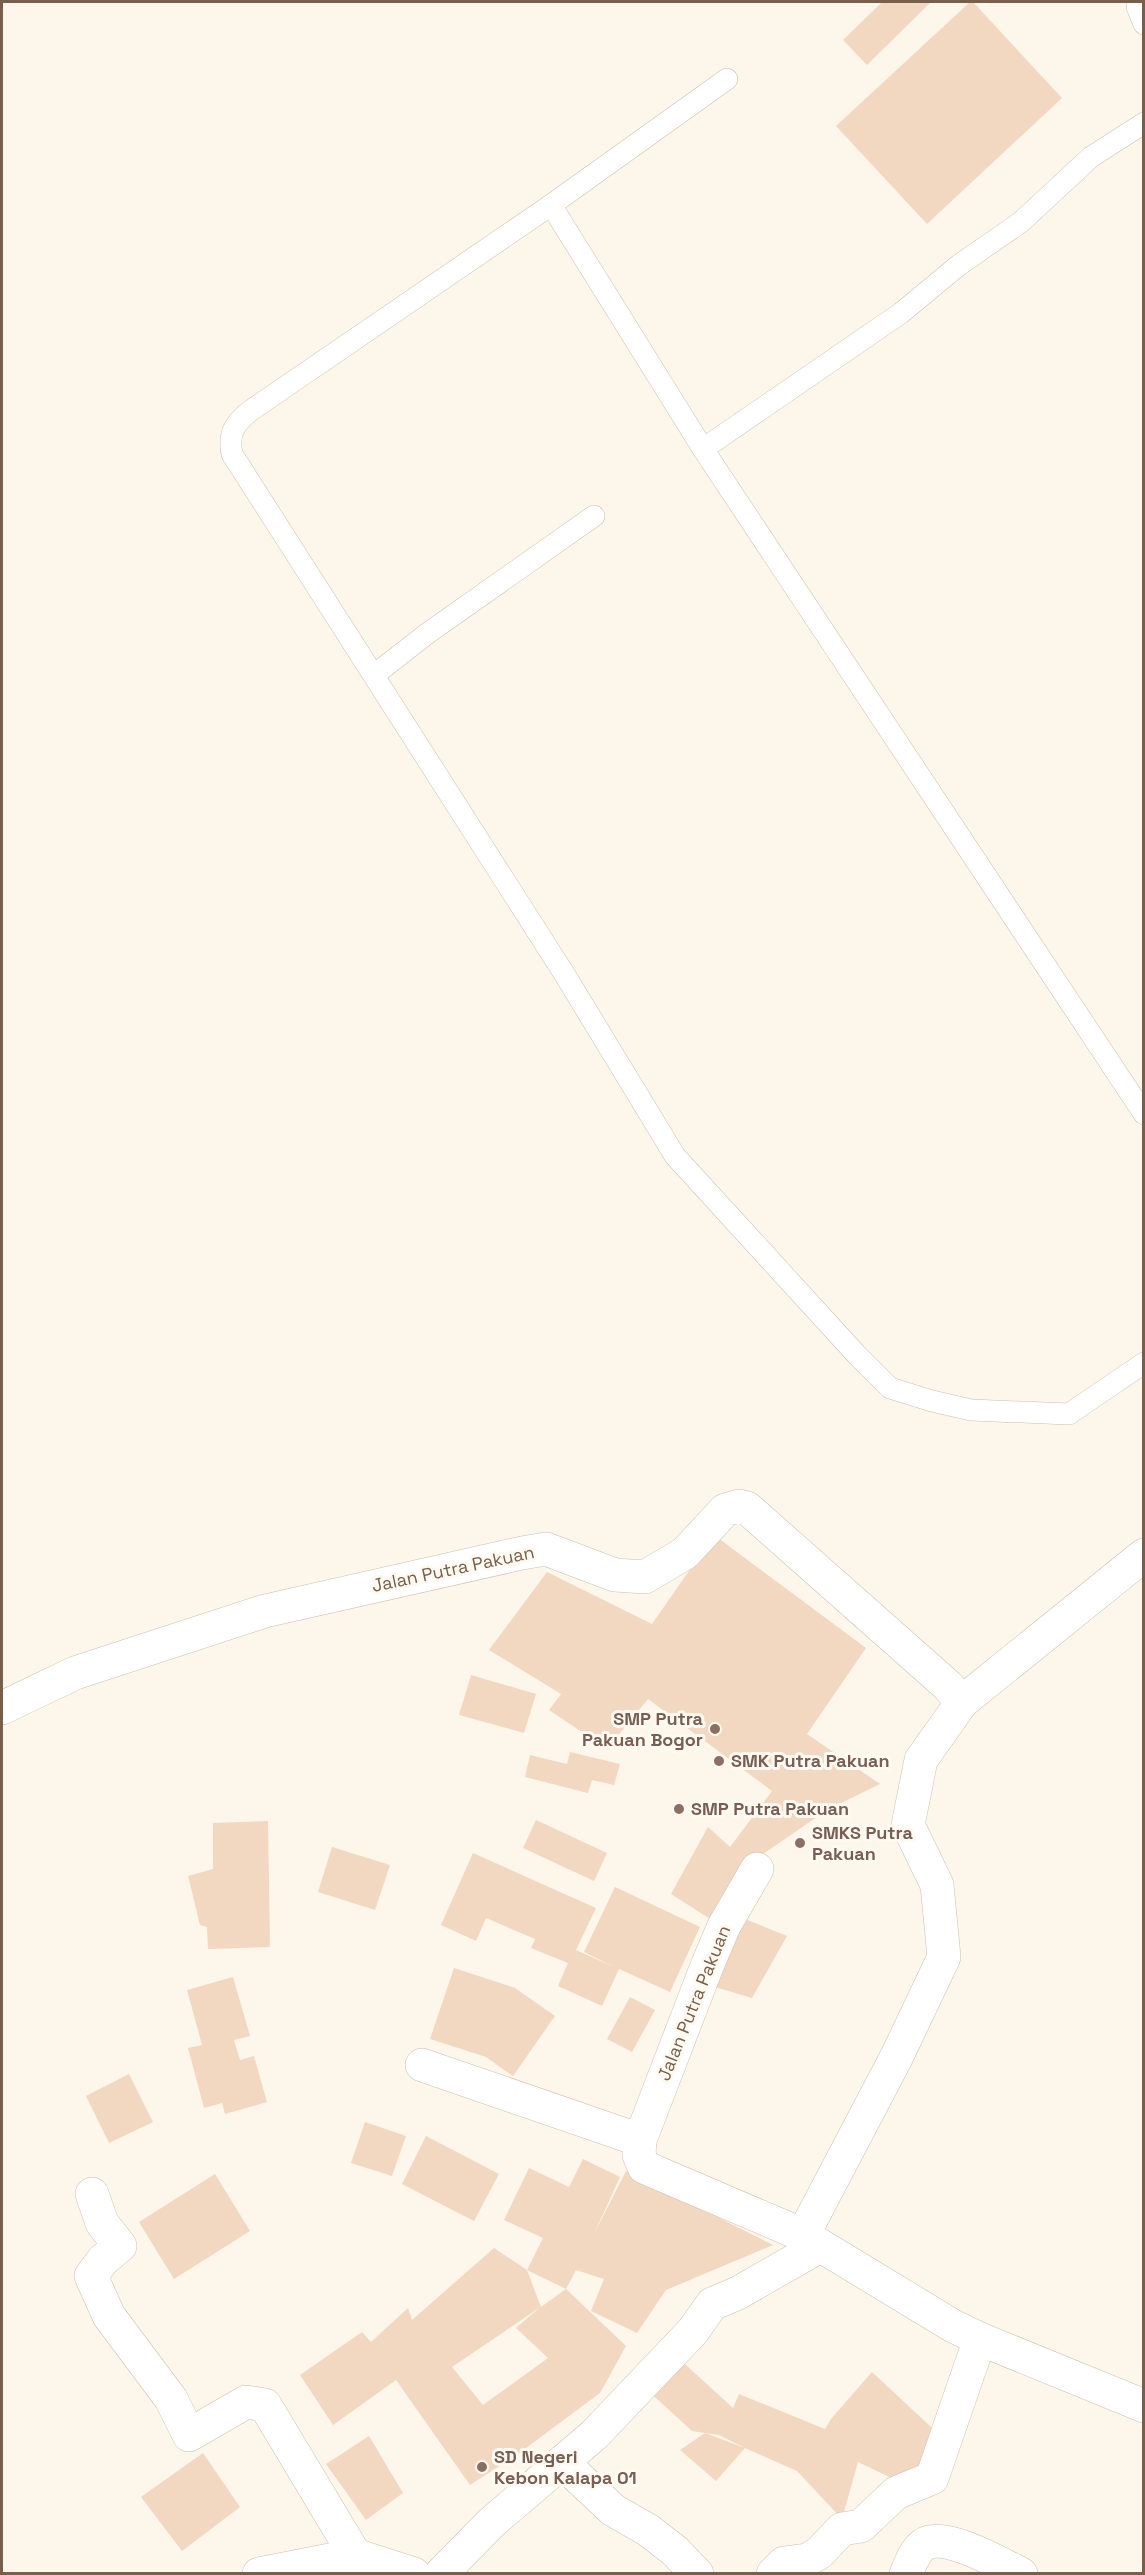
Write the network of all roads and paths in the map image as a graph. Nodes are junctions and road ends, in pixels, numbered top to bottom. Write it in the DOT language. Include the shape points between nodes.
graph roads {
  1 [pos="1138,2"];
  2 [pos="1143,24"];
  3 [pos="727,79"];
  4 [pos="1143,123"];
  5 [pos="551,205"];
  6 [pos="703,449"];
  7 [pos="594,516"];
  8 [pos="374,675"];
  9 [pos="1143,1114"];
  10 [pos="1143,1363"];
  11 [pos="1143,1555"];
  12 [pos="962,1702"];
  13 [pos="2,1708"];
  14 [pos="757,1869"];
  15 [pos="422,2065"];
  16 [pos="640,2140"];
  17 [pos="92,2194"];
  18 [pos="811,2241"];
  19 [pos="980,2340"];
  20 [pos="1143,2406"];
  21 [pos="562,2462"];
  22 [pos="355,2555"];
  23 [pos="259,2574"];
  24 [pos="414,2574"];
  25 [pos="441,2574"];
  26 [pos="697,2574"];
  27 [pos="773,2574"];
  28 [pos="906,2574"];
  29 [pos="1021,2574"];
  1 -- 2 [label="lane"];
  3 -- 5 [label="lane"];
  4 -- 6 [label="lane" via="1092,157 1021,222 959,265 901,313"];
  5 -- 6 [label="lane"];
  5 -- 8 [label="lane" via="240,418 233,428 232,454"];
  6 -- 9 [label="lane"];
  7 -- 8 [label="lane"];
  8 -- 10 [label="lane" via="675,1156 890,1388 971,1410 1068,1414"];
  11 -- 12 [label="street"];
  12 -- 13 [label="street, Jalan Putra Pakuan" via="747,1508 739,1506 725,1510 685,1553 645,1577 615,1575 546,1549 510,1555 265,1611 75,1673"];
  12 -- 18 [label="street" via="921,1760 908,1825 938,1886 944,1957"];
  14 -- 16 [label="street, Jalan Putra Pakuan" via="711,1956"];
  15 -- 16 [label="street"];
  16 -- 18 [label="street" via="639,2155 649,2170"];
  17 -- 22 [label="street" via="102,2223 120,2246 91,2276 109,2316 171,2399 189,2435 246,2402 265,2405"];
  18 -- 19 [label="street"];
  18 -- 21 [label="street" via="738,2293 712,2304 693,2331 594,2435"];
  19 -- 20 [label="street"];
  19 -- 27 [label="street" via="932,2478 896,2493 861,2526 842,2529 819,2553 807,2560 784,2563"];
  21 -- 25 [label="street" via="491,2523"];
  21 -- 26 [label="street" via="613,2510 648,2530"];
  22 -- 23 [label="street"];
  22 -- 24 [label="street"];
  28 -- 29 [label="street" via="924,2543 938,2540 951,2542"];
}
